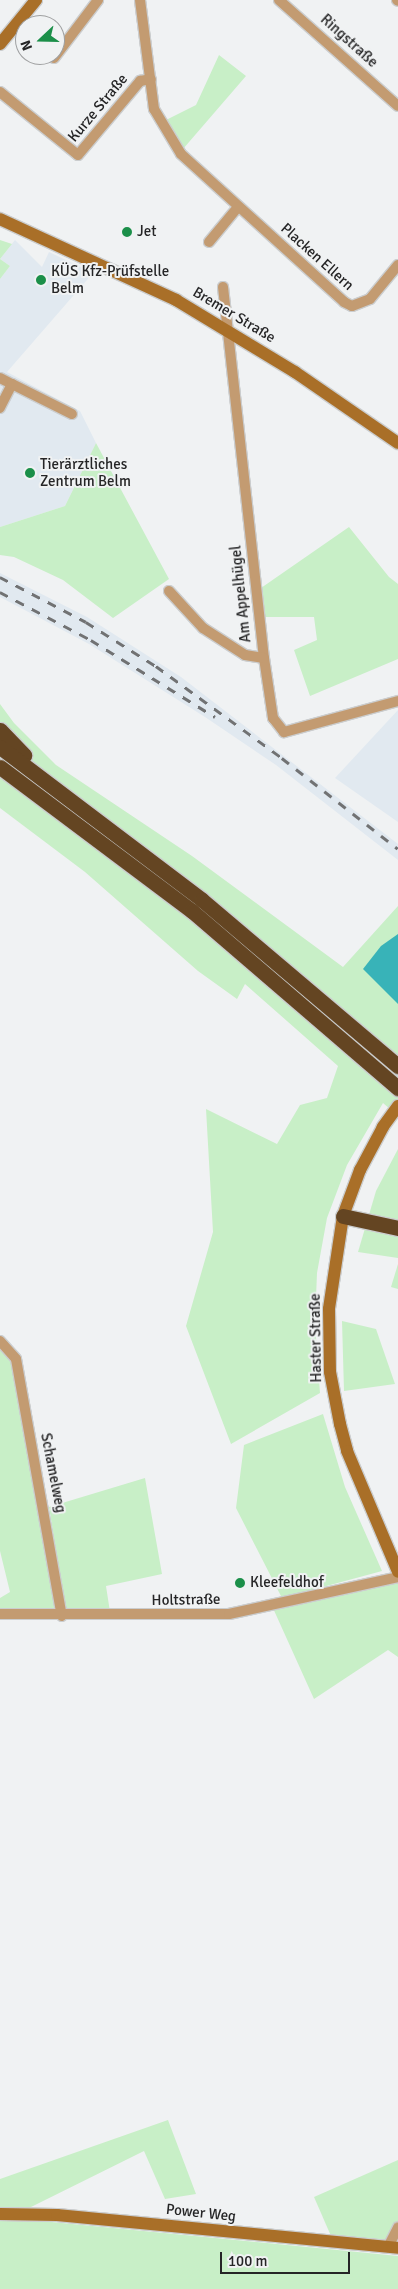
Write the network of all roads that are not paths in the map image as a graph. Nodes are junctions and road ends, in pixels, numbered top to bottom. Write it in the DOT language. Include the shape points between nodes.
graph roads {
  1 [pos="98,0"];
  2 [pos="140,0"];
  3 [pos="280,0"];
  4 [pos="32,1"];
  5 [pos="0,44"];
  6 [pos="65,44"];
  7 [pos="150,79"];
  8 [pos="0,92"];
  9 [pos="398,106"];
  10 [pos="238,206"];
  11 [pos="0,219"];
  12 [pos="208,242"];
  13 [pos="398,265"];
  14 [pos="223,287"];
  15 [pos="229,330"];
  16 [pos="0,378"];
  17 [pos="12,384"];
  18 [pos="0,408"];
  19 [pos="72,414"];
  20 [pos="361,415"];
  21 [pos="398,434"];
  22 [pos="398,443"];
  23 [pos="169,591"];
  24 [pos="264,658"];
  25 [pos="398,700"];
  26 [pos="0,730"];
  27 [pos="0,747"];
  28 [pos="0,767"];
  29 [pos="57,788"];
  30 [pos="398,1066"];
  31 [pos="398,1088"];
  32 [pos="398,1106"];
  33 [pos="343,1216"];
  34 [pos="398,1228"];
  35 [pos="0,1341"];
  36 [pos="398,1572"];
  37 [pos="398,1577"];
  38 [pos="0,1614"];
  39 [pos="62,1616"];
  40 [pos="0,2214"];
  41 [pos="398,2227"];
  42 [pos="393,2247"];
  1 -- 6 [label="street"];
  2 -- 7 [label="street, Placken Ellern"];
  3 -- 9 [label="street, Ringstraße"];
  4 -- 5 [label="street"];
  7 -- 8 [label="street, Kurze Straße" via="140,81 78,155"];
  7 -- 10 [label="street, Placken Ellern" via="154,109 180,154"];
  10 -- 12 [label="street"];
  10 -- 13 [label="street, Placken Ellern" via="352,306 370,299"];
  11 -- 15 [label="street, Bremer Straße" via="136,280"];
  14 -- 15 [label="street"];
  15 -- 20 [label="street, Bremer Straße"];
  15 -- 24 [label="street, Am Appelhügel"];
  16 -- 17 [label="street"];
  17 -- 18 [label="street"];
  17 -- 19 [label="street"];
  20 -- 21 [label="street, Bremer Straße"];
  20 -- 22 [label="street, Bremer Straße"];
  23 -- 24 [label="street" via="203,628 245,655"];
  24 -- 25 [label="street, Am Appelhügel" via="273,718 284,732"];
  26 -- 29 [label="highway"];
  27 -- 29 [label="highway"];
  28 -- 31 [label="highway" via="192,911"];
  29 -- 30 [label="highway" via="202,900"];
  32 -- 33 [label="street, Haster Straße" via="360,1170"];
  33 -- 34 [label="highway"];
  33 -- 36 [label="street, Haster Straße" via="329,1309 330,1372 347,1452"];
  35 -- 39 [label="street, Schamelweg" via="16,1359"];
  37 -- 39 [label="street, Holtstraße" via="229,1614"];
  38 -- 39 [label="street, Holtstraße"];
  40 -- 42 [label="street, Power Weg" via="58,2215"];
  41 -- 42 [label="street"];
}
